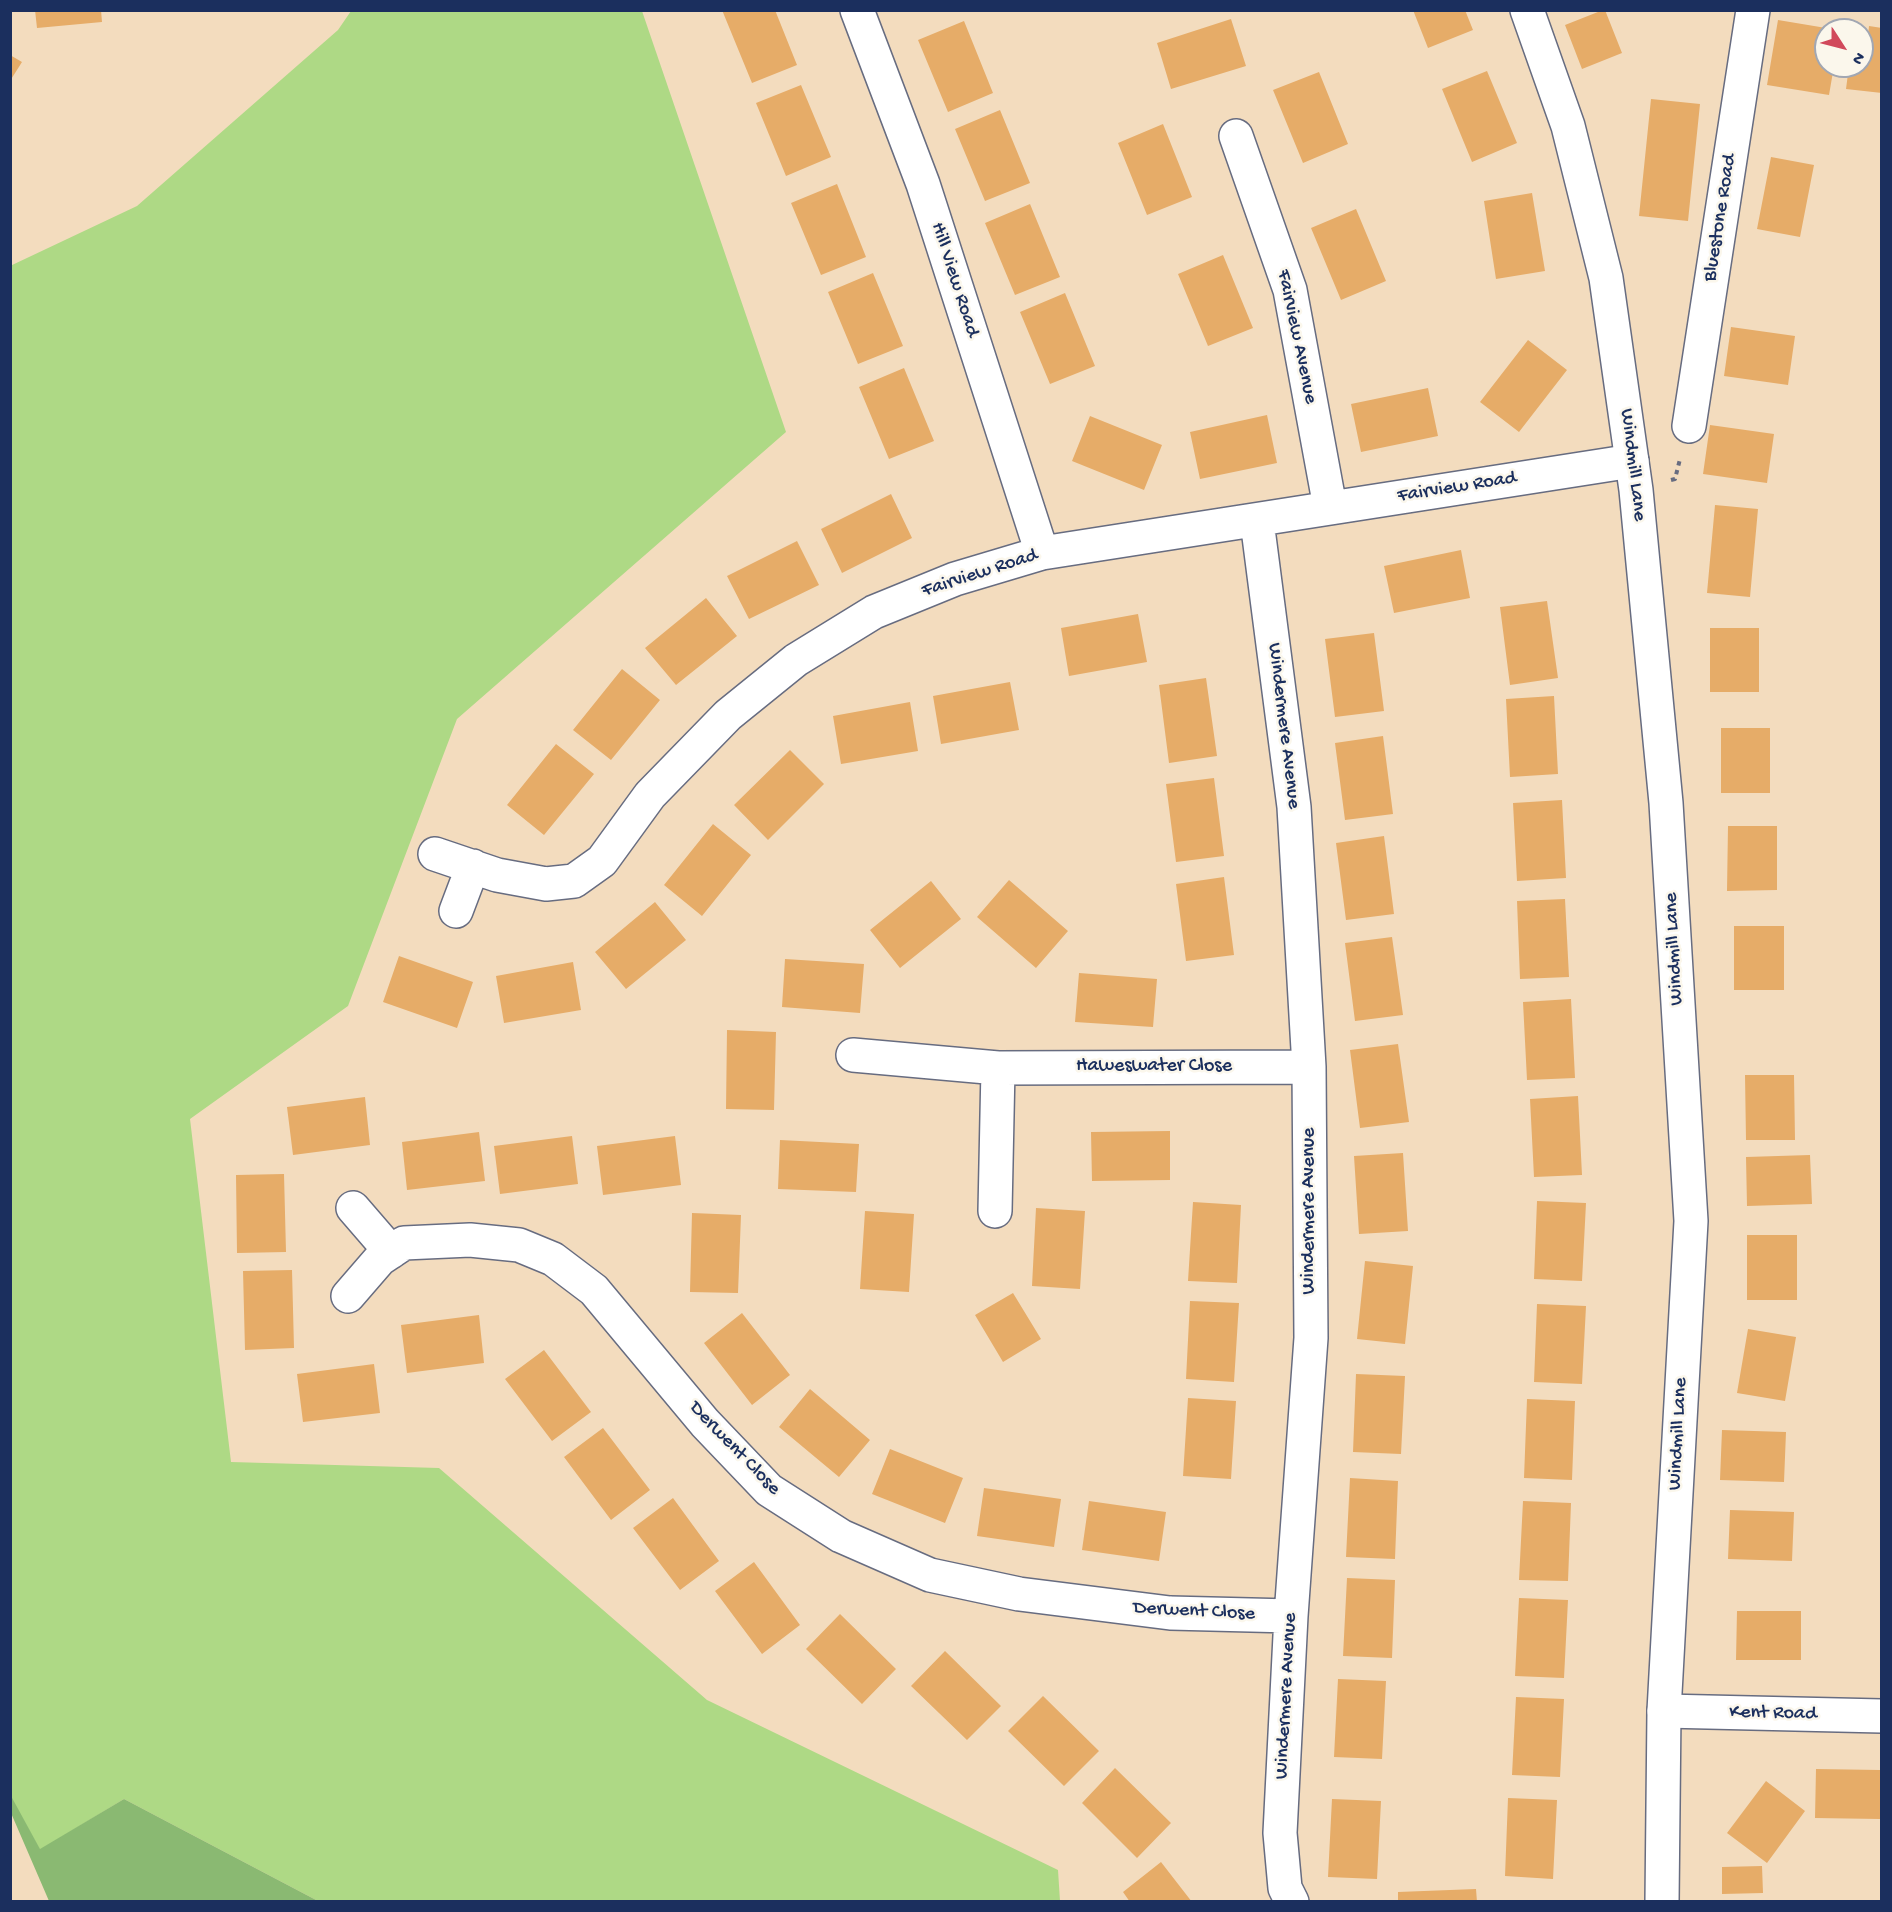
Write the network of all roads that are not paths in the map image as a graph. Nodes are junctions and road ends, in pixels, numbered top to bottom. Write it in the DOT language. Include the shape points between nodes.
graph roads {
  1 [pos="857,10"];
  2 [pos="1527,10"];
  3 [pos="1753,10"];
  4 [pos="1236,136"];
  5 [pos="1689,426"];
  6 [pos="1632,461"];
  7 [pos="1330,507"];
  8 [pos="1257,521"];
  9 [pos="1042,553"];
  10 [pos="435,854"];
  11 [pos="473,866"];
  12 [pos="456,911"];
  13 [pos="853,1055"];
  14 [pos="1309,1067"];
  15 [pos="998,1068"];
  16 [pos="353,1208"];
  17 [pos="995,1211"];
  18 [pos="391,1252"];
  19 [pos="348,1296"];
  20 [pos="1291,1617"];
  21 [pos="1664,1711"];
  22 [pos="1881,1716"];
  23 [pos="1292,1902"];
  24 [pos="1662,1902"];
  1 -- 9 [label="street, Hill View Road" via="923,184"];
  2 -- 6 [label="street, Windmill Lane" via="1568,126 1606,278"];
  3 -- 5 [label="street, Bluestone Road"];
  4 -- 7 [label="street, Fairview Avenue" via="1290,290"];
  6 -- 7 [label="street, Fairview Road"];
  6 -- 21 [label="street, Windmill Lane" via="1666,803 1691,1221"];
  7 -- 8 [label="street, Fairview Road"];
  8 -- 9 [label="street, Fairview Road"];
  8 -- 14 [label="street, Windermere Avenue" via="1294,807"];
  9 -- 11 [label="street, Fairview Road" via="955,579 874,612 796,660 728,715 650,795 602,861 574,881 546,884"];
  10 -- 11 [label="street, Fairview Road"];
  11 -- 12 [label="street"];
  13 -- 15 [label="street, Haweswater Close"];
  14 -- 15 [label="street, Haweswater Close"];
  14 -- 20 [label="street, Windermere Avenue" via="1311,1338"];
  15 -- 17 [label="street"];
  16 -- 18 [label="street"];
  18 -- 19 [label="street, Derwent Close"];
  18 -- 20 [label="street, Derwent Close" via="404,1243 470,1240 519,1245 553,1259 594,1290 705,1423 769,1490 841,1536 930,1575 1019,1594 1170,1613"];
  20 -- 23 [label="street, Windermere Avenue" via="1280,1833 1286,1888"];
  21 -- 22 [label="street, Kent Road"];
  21 -- 24 [label="street, Windmill Lane"];
}
